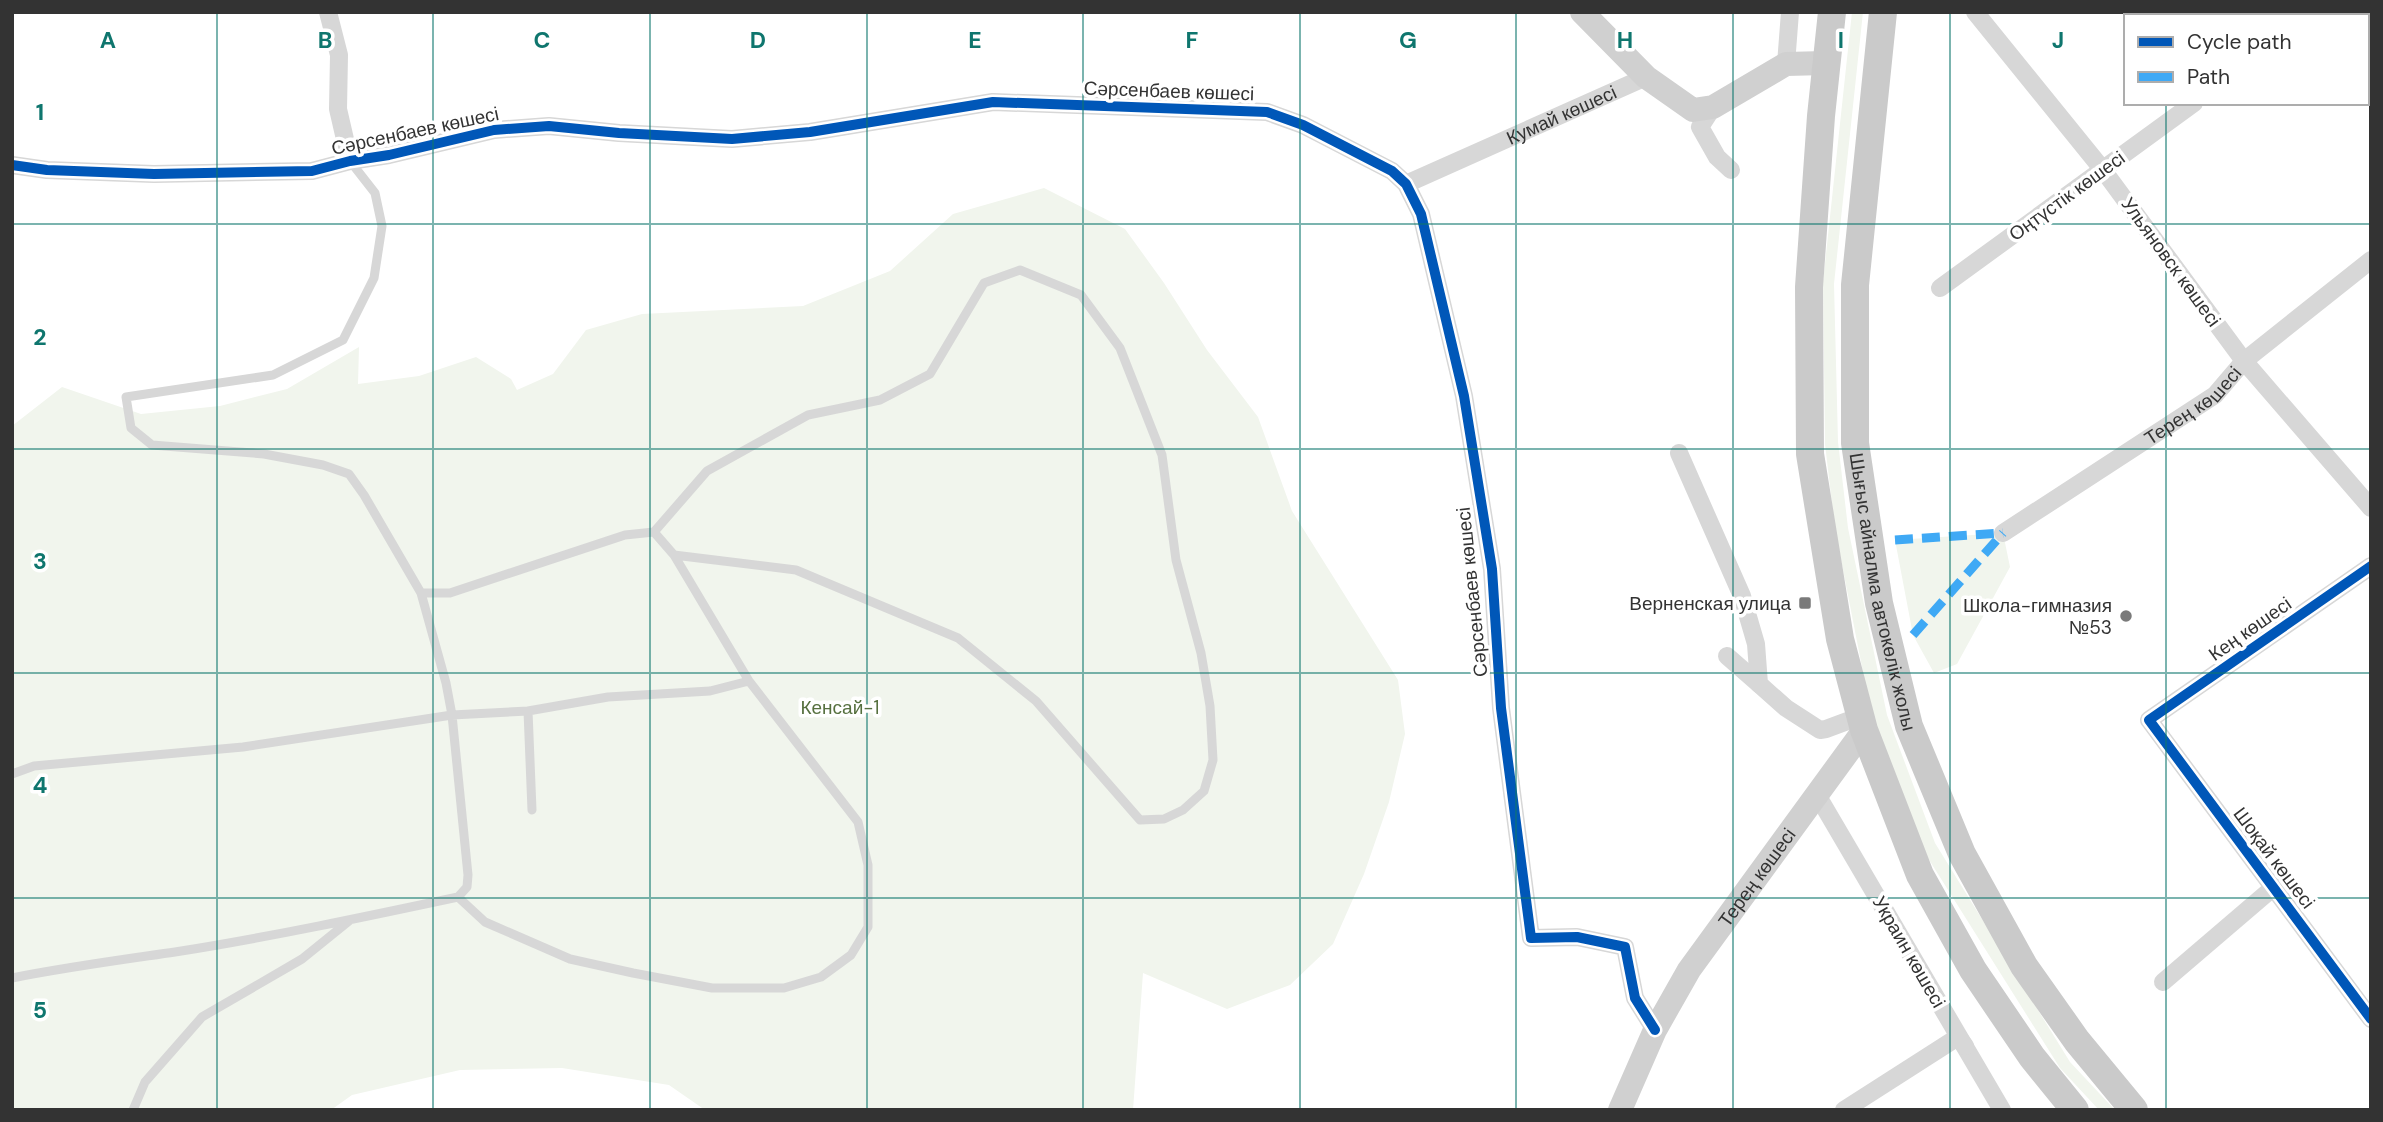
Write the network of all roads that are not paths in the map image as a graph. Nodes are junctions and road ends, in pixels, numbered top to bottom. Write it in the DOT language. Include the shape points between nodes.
graph roads {
  1 [pos="328,12"];
  2 [pos="1582,12"];
  3 [pos="1790,12"];
  4 [pos="1832,12"];
  5 [pos="1884,12"];
  6 [pos="1975,12"];
  7 [pos="1825,63"];
  8 [pos="1786,64"];
  9 [pos="1646,77"];
  10 [pos="2191,105"];
  11 [pos="1713,107"];
  12 [pos="350,161"];
  13 [pos="12,165"];
  14 [pos="1731,170"];
  15 [pos="2103,170"];
  16 [pos="1406,184"];
  17 [pos="2371,261"];
  18 [pos="1940,289"];
  19 [pos="2244,361"];
  20 [pos="1679,453"];
  21 [pos="2371,508"];
  22 [pos="654,532"];
  23 [pos="2003,533"];
  24 [pos="674,555"];
  25 [pos="2371,566"];
  26 [pos="421,593"];
  27 [pos="1727,656"];
  28 [pos="749,681"];
  29 [pos="1759,684"];
  30 [pos="528,711"];
  31 [pos="452,715"];
  32 [pos="2149,720"];
  33 [pos="1863,723"];
  34 [pos="12,774"];
  35 [pos="1816,793"];
  36 [pos="532,810"];
  37 [pos="2274,887"];
  38 [pos="458,897"];
  39 [pos="350,920"];
  40 [pos="12,978"];
  41 [pos="2163,982"];
  42 [pos="2371,1018"];
  43 [pos="1655,1030"];
  44 [pos="1958,1037"];
  45 [pos="133,1110"];
  46 [pos="1620,1110"];
  47 [pos="1844,1110"];
  48 [pos="2001,1110"];
  49 [pos="2014,1110"];
  50 [pos="2075,1110"];
  51 [pos="2134,1110"];
  1 -- 12 [label="street, Сәрсенбаев көшесі" via="339,55 338,109"];
  2 -- 9 [label="street"];
  3 -- 8 [label="street"];
  4 -- 7 [label="main road"];
  5 -- 51 [label="main road, Шығыс айналма автокөлік жолы" via="1855,285 1855,443 1879,603 1909,726 1962,854 2024,966"];
  6 -- 15 [label="street, Ульяновск көшесі"];
  7 -- 8 [label="street"];
  7 -- 33 [label="main road" via="1810,287 1810,454 1840,639"];
  8 -- 11 [label="street"];
  9 -- 11 [label="street" via="1693,110"];
  9 -- 16 [label="street, Кумай көшесі"];
  10 -- 15 [label="street, Оңтүстік көшесі"];
  11 -- 14 [label="street" via="1700,127 1717,157"];
  12 -- 13 [label="street, Сәрсенбаев көшесі" via="312,172 234,174 47,170"];
  12 -- 16 [label="street, Сәрсенбаев көшесі" via="494,130 549,126 732,139 810,132 993,102 1267,112 1303,125 1392,171"];
  12 -- 26 [label="lane" via="375,193 382,226 374,278 343,340 273,374 126,397 131,428 152,445 264,454 349,474"];
  15 -- 18 [label="street, Оңтүстік көшесі"];
  15 -- 19 [label="street, Ульяновск көшесі"];
  16 -- 43 [label="street, Сәрсенбаев көшесі" via="1420,214 1464,396 1492,569 1502,708 1531,938 1577,937 1625,947 1635,998"];
  17 -- 19 [label="street, Терең көшесі"];
  19 -- 21 [label="street, Ульяновск көшесі"];
  19 -- 23 [label="street, Терең көшесі" via="2215,395"];
  20 -- 29 [label="street" via="1742,596 1755,644"];
  22 -- 24 [label="lane"];
  22 -- 24 [label="lane" via="708,471 808,415 880,400 930,374 984,283 1020,270 1081,295 1120,348 1162,455 1176,560 1210,706 1213,760 1204,791 1183,810 1164,819 1140,820 1036,701 958,638 796,570"];
  22 -- 26 [label="lane" via="625,535 450,593"];
  24 -- 28 [label="lane"];
  25 -- 32 [label="street, Кең көшесі"];
  26 -- 31 [label="lane"];
  27 -- 29 [label="street"];
  28 -- 30 [label="lane" via="710,691 608,697"];
  28 -- 38 [label="lane" via="858,822 868,865 868,927 851,955 821,977 784,988 712,988 570,959 485,922"];
  29 -- 33 [label="street" via="1820,730"];
  30 -- 31 [label="lane"];
  30 -- 36 [label="lane"];
  31 -- 34 [label="lane" via="243,747 34,766"];
  31 -- 38 [label="lane" via="468,875 467,887"];
  32 -- 37 [label="street, Шоқай көшесі"];
  33 -- 35 [label="street, Терең көшесі"];
  33 -- 50 [label="main road" via="1927,887 1973,970 2032,1058"];
  35 -- 43 [label="street, Терең көшесі" via="1689,970"];
  35 -- 44 [label="street, Украин көшесі"];
  37 -- 41 [label="street"];
  37 -- 42 [label="street, Шоқай көшесі"];
  38 -- 39 [label="lane"];
  39 -- 40 [label="lane"];
  39 -- 45 [label="lane" via="302,959 202,1017 145,1082"];
  43 -- 46 [label="street, Терең көшесі"];
  44 -- 47 [label="street"];
  44 -- 48 [label="street, Украин көшесі"];
  44 -- 49 [label="street"];
}
